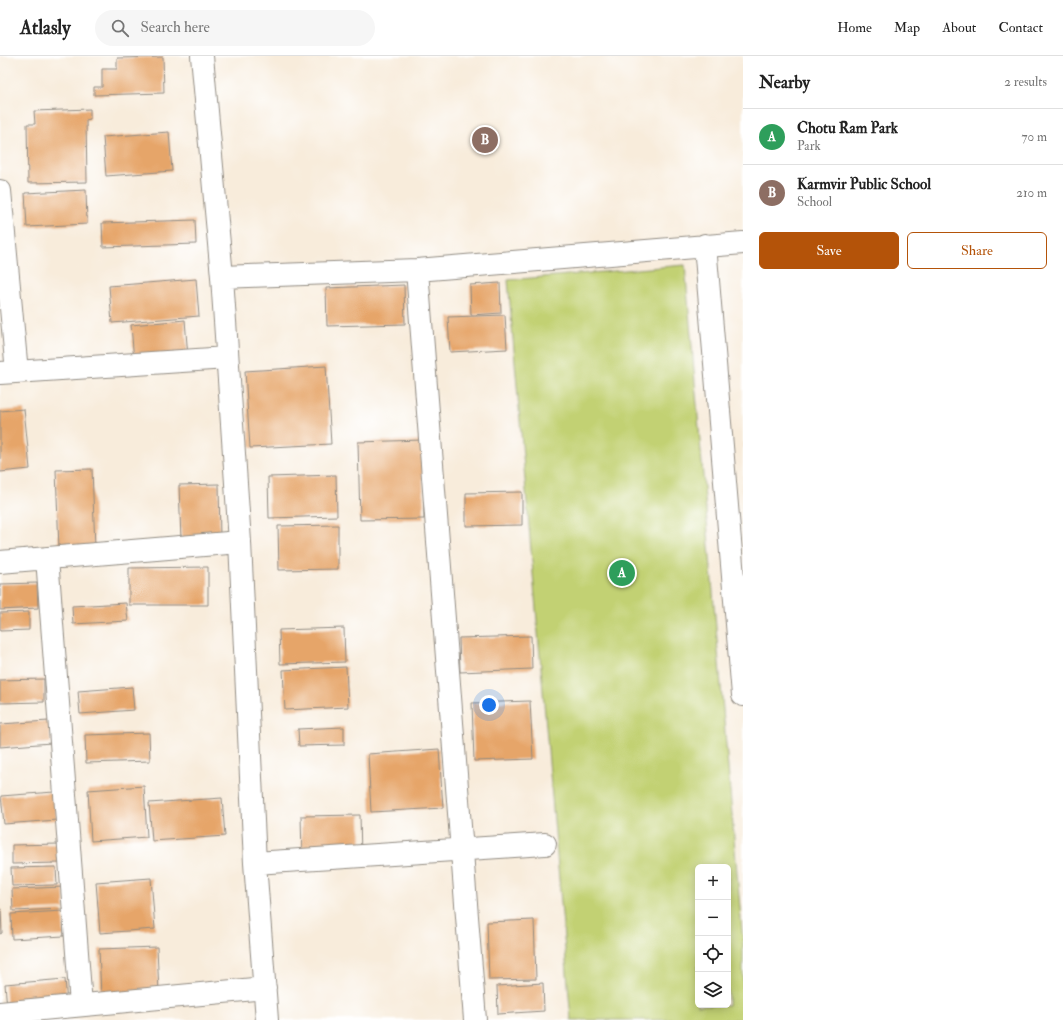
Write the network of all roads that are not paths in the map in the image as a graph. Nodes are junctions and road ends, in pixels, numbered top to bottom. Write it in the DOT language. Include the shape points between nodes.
graph roads {
  1 [pos="202,56"];
  2 [pos="0,191"];
  3 [pos="743,243"];
  4 [pos="705,245"];
  5 [pos="417,270"];
  6 [pos="222,277"];
  7 [pos="227,358"];
  8 [pos="8,372"];
  9 [pos="240,542"];
  10 [pos="47,558"];
  11 [pos="0,562"];
  12 [pos="743,695"];
  13 [pos="545,844"];
  14 [pos="462,849"];
  15 [pos="255,863"];
  16 [pos="265,988"];
  17 [pos="81,1005"];
  18 [pos="0,1013"];
  19 [pos="267,1020"];
  20 [pos="475,1020"];
  1 -- 6 [label="street"];
  2 -- 8 [label="street"];
  3 -- 4 [label="street"];
  4 -- 5 [label="street"];
  4 -- 12 [label="street"];
  5 -- 6 [label="street"];
  5 -- 14 [label="street"];
  6 -- 7 [label="street"];
  7 -- 8 [label="street"];
  7 -- 9 [label="street"];
  9 -- 10 [label="street"];
  9 -- 15 [label="street"];
  10 -- 11 [label="street"];
  10 -- 17 [label="street"];
  13 -- 14 [label="street"];
  14 -- 15 [label="street"];
  14 -- 20 [label="street"];
  15 -- 16 [label="street"];
  16 -- 17 [label="street"];
  16 -- 19 [label="street"];
  17 -- 18 [label="street"];
}
